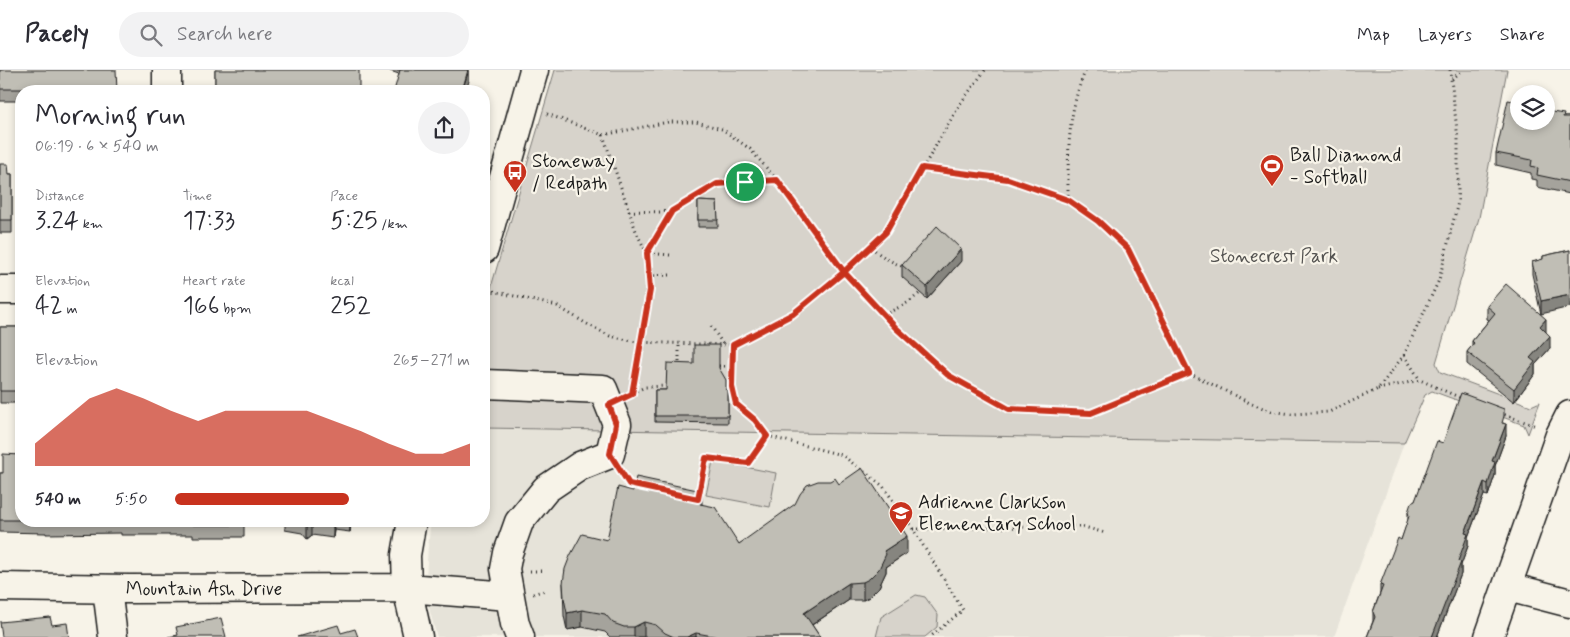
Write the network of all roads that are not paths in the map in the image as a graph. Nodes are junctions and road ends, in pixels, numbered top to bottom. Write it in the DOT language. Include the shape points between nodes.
graph roads {
  1 [pos="167,70"];
  2 [pos="534,70"];
  3 [pos="167,85"];
  4 [pos="490,227"];
  5 [pos="0,290"];
  6 [pos="15,290"];
  7 [pos="490,384"];
  8 [pos="1565,425"];
  9 [pos="411,527"];
  10 [pos="0,587"];
  11 [pos="1508,587"];
  12 [pos="407,588"];
  13 [pos="107,589"];
  14 [pos="509,596"];
  15 [pos="1570,603"];
  16 [pos="113,637"];
  17 [pos="418,637"];
  18 [pos="520,637"];
  19 [pos="1489,637"];
  1 -- 3 [label="street"];
  2 -- 4 [label="street"];
  5 -- 6 [label="street"];
  7 -- 14 [label="street" via="603,389 620,399 610,454 580,466 546,489 519,522 505,569"];
  8 -- 11 [label="street"];
  9 -- 12 [label="street" via="406,556"];
  10 -- 13 [label="street, Mountain Ash Drive"];
  11 -- 15 [label="street"];
  11 -- 19 [label="street"];
  12 -- 13 [label="street, Mountain Ash Drive"];
  12 -- 14 [label="street, Mountain Ash Drive"];
  12 -- 17 [label="street"];
  13 -- 16 [label="street"];
  14 -- 18 [label="street"];
}
